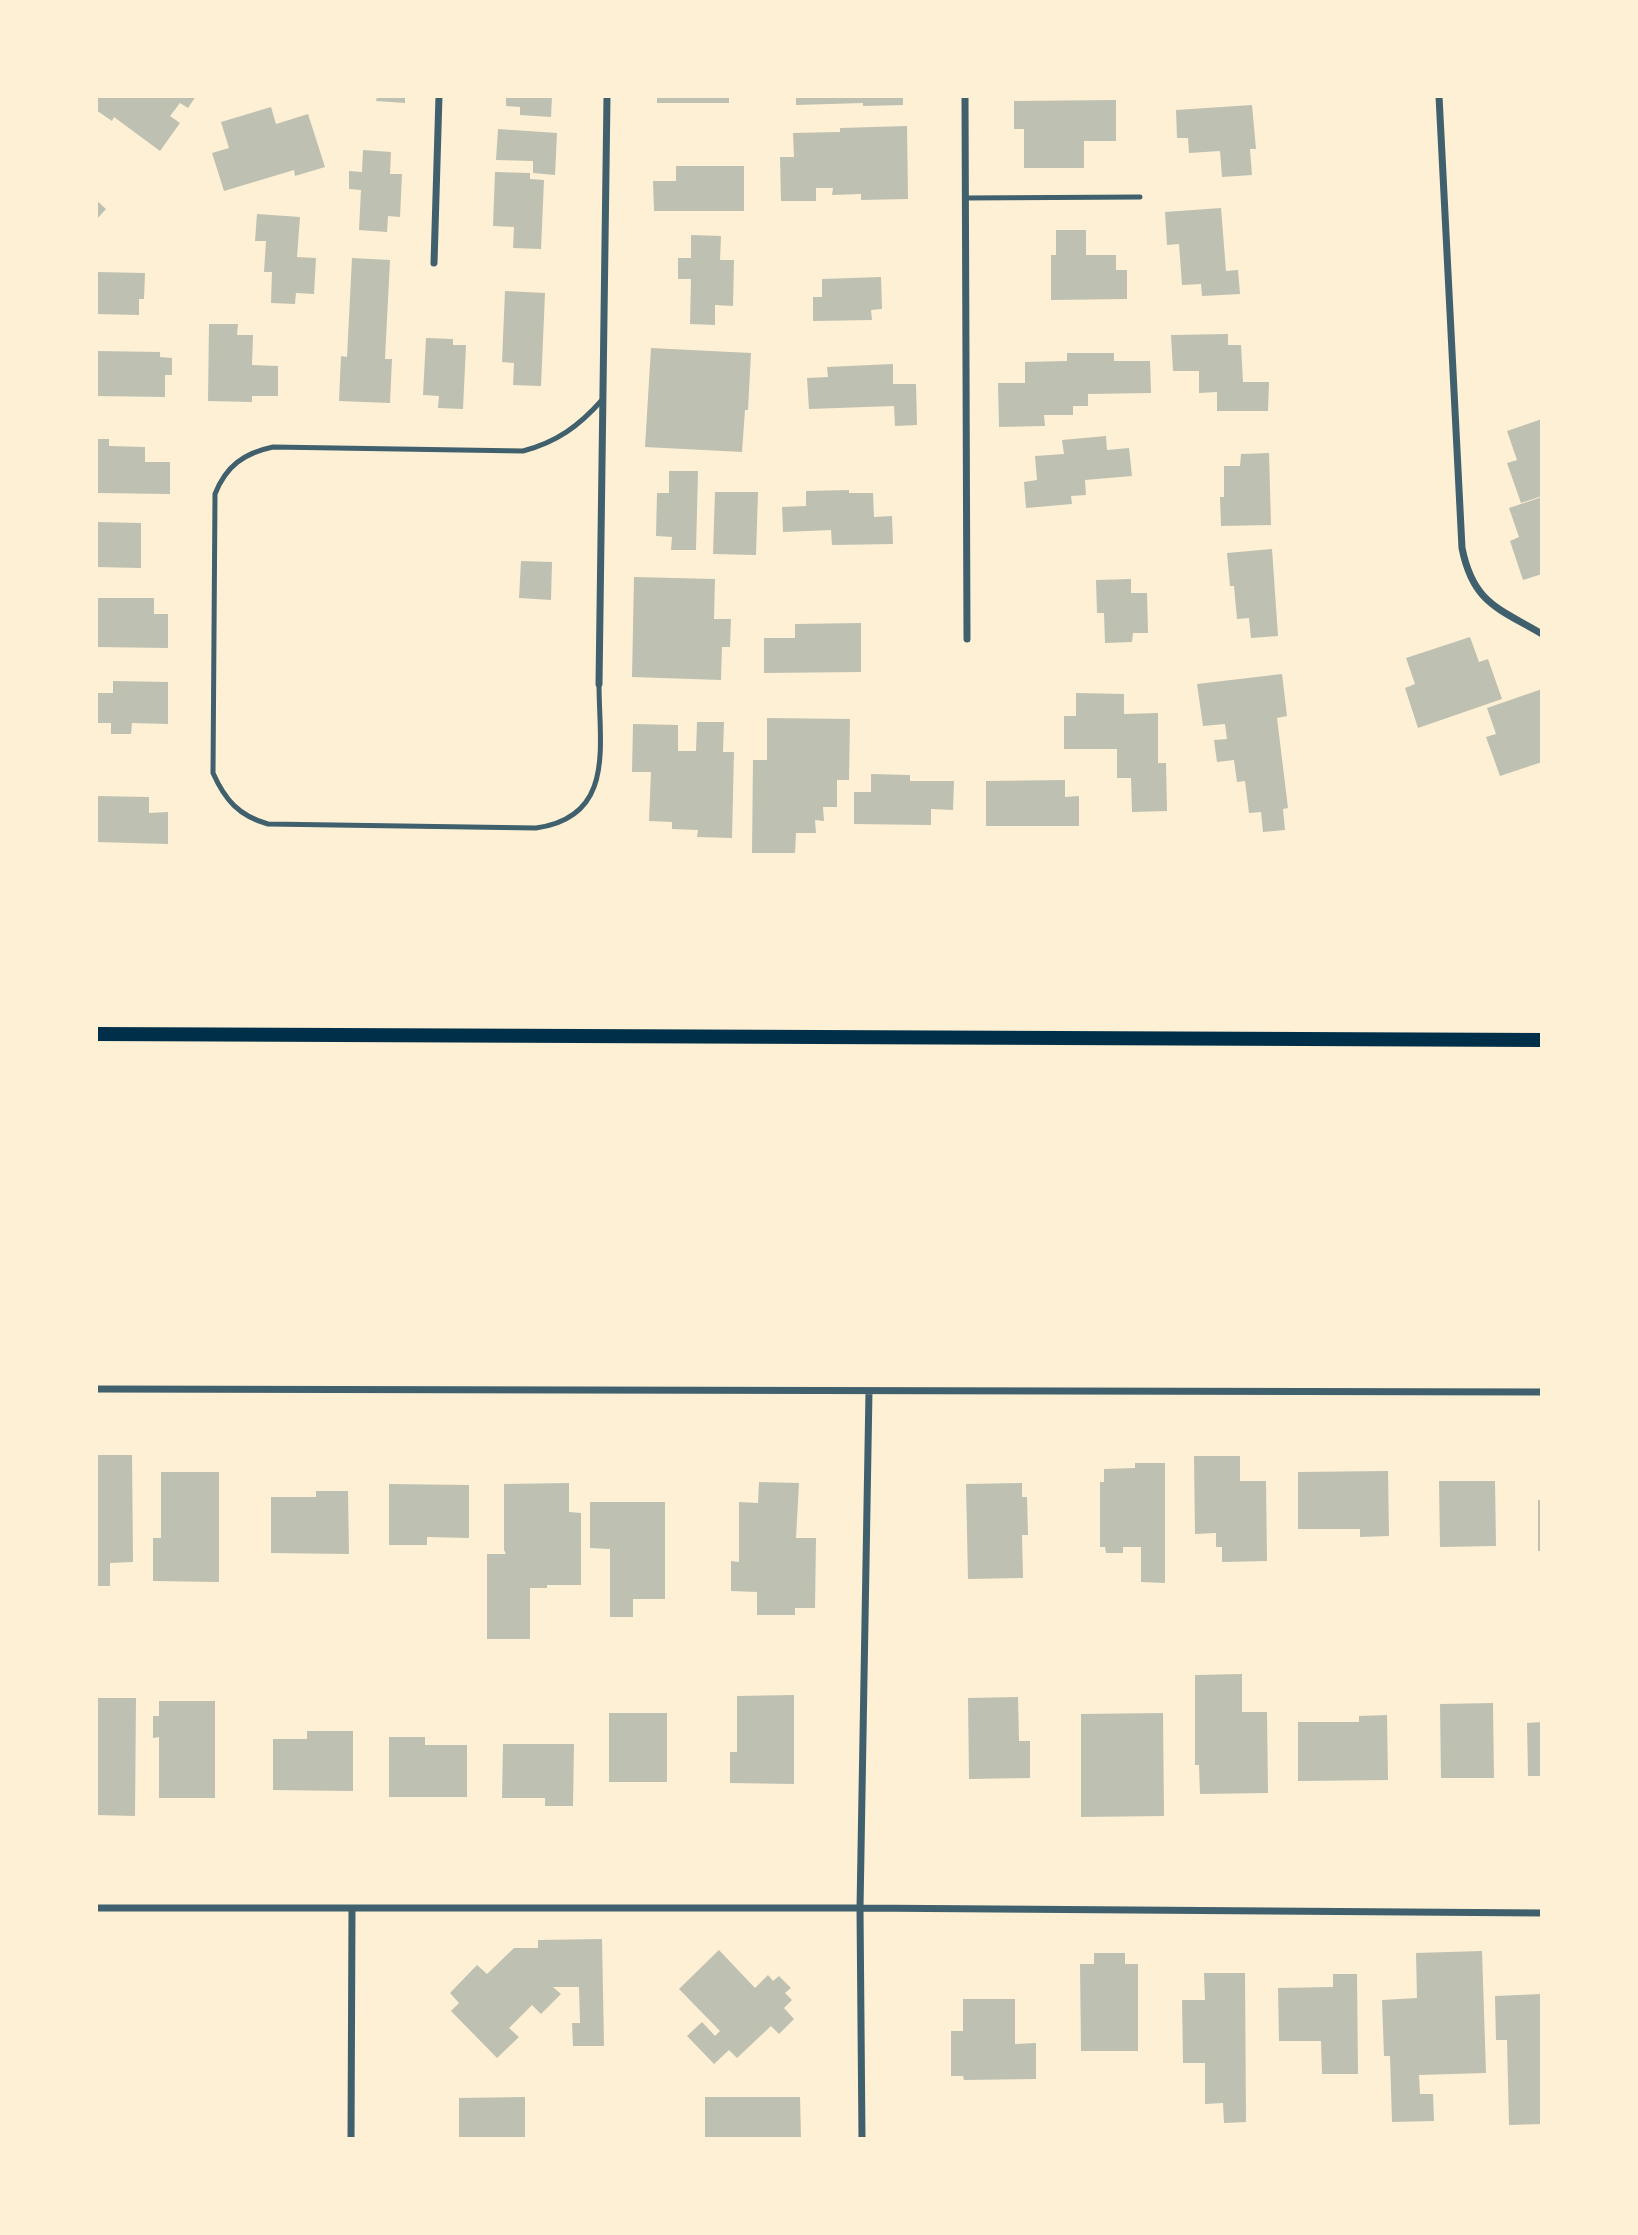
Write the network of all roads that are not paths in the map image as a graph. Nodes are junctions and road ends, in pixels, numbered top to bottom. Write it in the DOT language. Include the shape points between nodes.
graph roads {
  1 [pos="439,96"];
  2 [pos="607,96"];
  3 [pos="965,96"];
  4 [pos="1438,96"];
  5 [pos="1140,197"];
  6 [pos="965,198"];
  7 [pos="434,262"];
  8 [pos="603,399"];
  9 [pos="1542,634"];
  10 [pos="967,639"];
  11 [pos="599,684"];
  12 [pos="96,1034"];
  13 [pos="1542,1040"];
  14 [pos="96,1389"];
  15 [pos="869,1391"];
  16 [pos="1542,1392"];
  17 [pos="96,1908"];
  18 [pos="860,1908"];
  19 [pos="352,1909"];
  20 [pos="1542,1913"];
  21 [pos="351,2139"];
  22 [pos="862,2139"];
  1 -- 7 [label="street"];
  2 -- 8 [label="street"];
  3 -- 6 [label="street"];
  4 -- 9 [label="street" via="1462,548 1480,594"];
  5 -- 6 [label="lane"];
  6 -- 10 [label="street"];
  8 -- 11 [label="street"];
  8 -- 11 [label="lane" via="564,435 523,450 273,447 256,450 229,468 215,494 214,772 231,805 268,824 554,826 571,818 594,792 599,776"];
  12 -- 13 [label="main road"];
  14 -- 15 [label="street"];
  15 -- 16 [label="street"];
  15 -- 18 [label="street"];
  17 -- 19 [label="street"];
  18 -- 19 [label="street"];
  18 -- 20 [label="street"];
  18 -- 22 [label="street"];
  19 -- 21 [label="street"];
}
